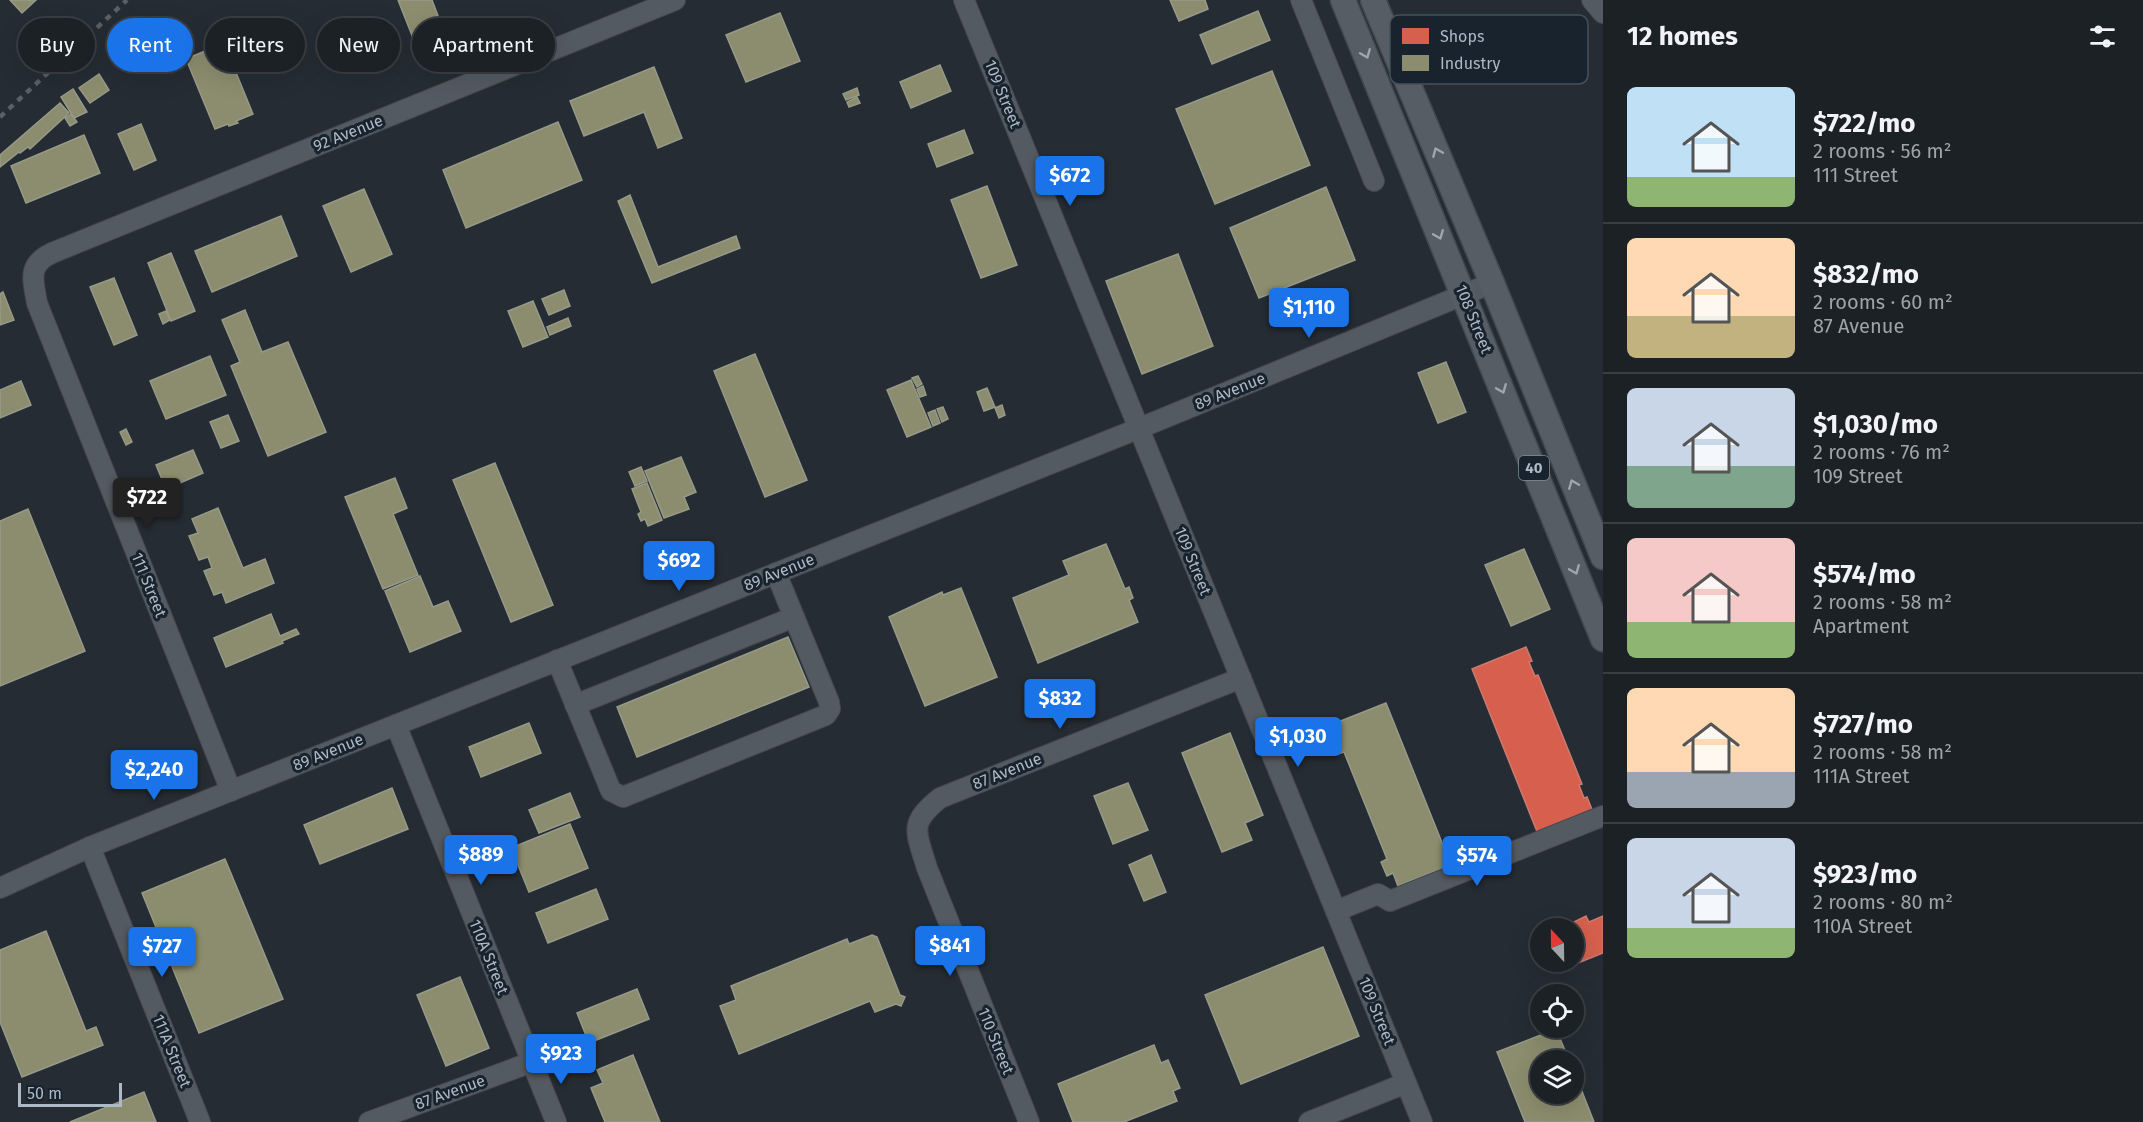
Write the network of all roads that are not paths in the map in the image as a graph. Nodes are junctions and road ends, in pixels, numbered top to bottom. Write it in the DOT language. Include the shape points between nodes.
graph roads {
  1 [pos="675,0"];
  2 [pos="964,0"];
  3 [pos="1301,0"];
  4 [pos="1343,0"];
  5 [pos="1373,0"];
  6 [pos="1592,0"];
  7 [pos="1603,13"];
  8 [pos="1390,40"];
  9 [pos="1408,84"];
  10 [pos="1374,182"];
  11 [pos="33,277"];
  12 [pos="1492,283"];
  13 [pos="1464,296"];
  14 [pos="1140,428"];
  15 [pos="1603,557"];
  16 [pos="776,573"];
  17 [pos="794,616"];
  18 [pos="1603,639"];
  19 [pos="557,660"];
  20 [pos="1241,678"];
  21 [pos="575,705"];
  22 [pos="396,725"];
  23 [pos="231,790"];
  24 [pos="1603,816"];
  25 [pos="918,824"];
  26 [pos="90,847"];
  27 [pos="0,888"];
  28 [pos="1336,912"];
  29 [pos="532,1062"];
  30 [pos="1406,1083"];
  31 [pos="200,1122"];
  32 [pos="369,1122"];
  33 [pos="556,1122"];
  34 [pos="1029,1122"];
  35 [pos="1309,1122"];
  36 [pos="1422,1122"];
  1 -- 11 [label="street, 92 Avenue" via="52,253 41,258"];
  2 -- 14 [label="street, 109 Street"];
  3 -- 10 [label="street"];
  4 -- 13 [label="main road, 108 Street / 40, one-way"];
  8 -- 5 [label="main road, 108 Street / 40, one-way"];
  6 -- 7 [label="street"];
  12 -- 9 [label="main road, 108 Street / 40, one-way"];
  11 -- 23 [label="street, 111 Street" via="37,303"];
  12 -- 13 [label="street, 89 Avenue"];
  15 -- 12 [label="main road, 108 Street / 40, one-way"];
  13 -- 14 [label="street, 89 Avenue"];
  13 -- 18 [label="main road, 108 Street / 40, one-way"];
  14 -- 16 [label="street, 89 Avenue"];
  14 -- 20 [label="street, 109 Street"];
  16 -- 17 [label="street"];
  16 -- 19 [label="street, 89 Avenue"];
  17 -- 21 [label="street"];
  17 -- 21 [label="street" via="828,702 830,709 826,715 623,797 611,790"];
  19 -- 21 [label="street"];
  19 -- 22 [label="street, 89 Avenue"];
  20 -- 25 [label="street, 87 Avenue" via="940,798 922,812"];
  20 -- 28 [label="street, 109 Street"];
  22 -- 23 [label="street, 89 Avenue"];
  22 -- 29 [label="street, 110A Street"];
  23 -- 26 [label="street, 89 Avenue"];
  24 -- 28 [label="street" via="1390,901 1378,894"];
  25 -- 34 [label="street, 110 Street" via="917,836 927,868"];
  26 -- 27 [label="street, 89 Avenue"];
  26 -- 31 [label="street, 111A Street"];
  28 -- 30 [label="street, 109 Street"];
  29 -- 32 [label="street, 87 Avenue"];
  29 -- 33 [label="street, 110A Street"];
  30 -- 35 [label="street"];
  30 -- 36 [label="street, 109 Street"];
}
